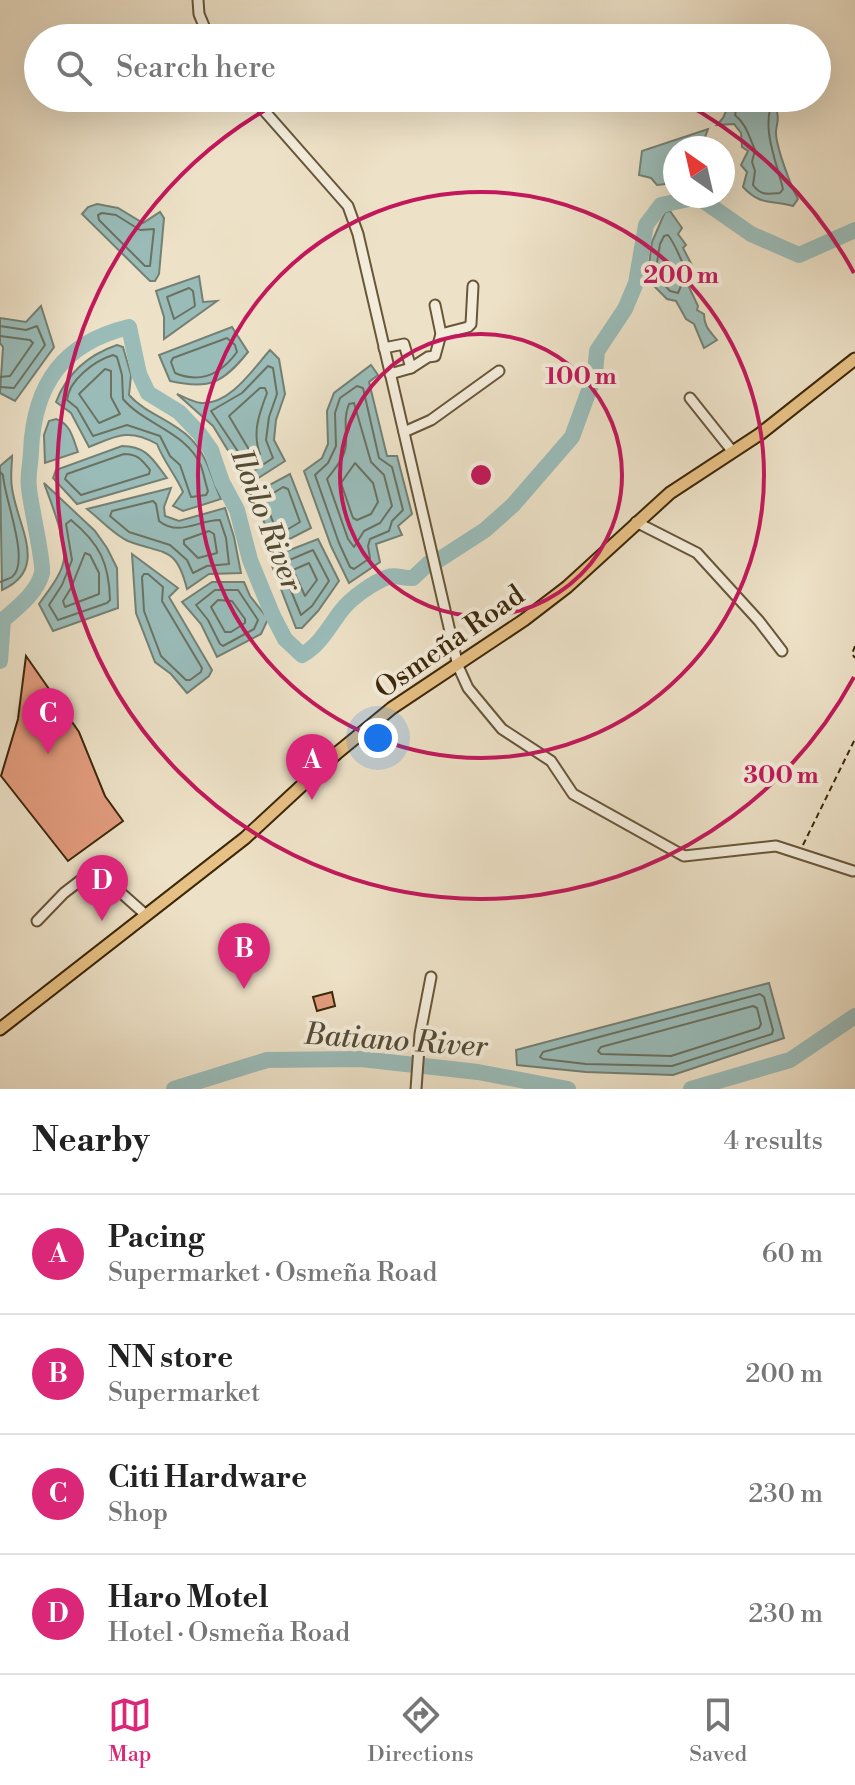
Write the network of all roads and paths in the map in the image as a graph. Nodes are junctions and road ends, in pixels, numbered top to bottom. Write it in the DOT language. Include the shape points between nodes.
graph roads {
  1 [pos="198,0"];
  2 [pos="203,24"];
  3 [pos="265,112"];
  4 [pos="473,286"];
  5 [pos="435,305"];
  6 [pos="441,334"];
  7 [pos="384,348"];
  8 [pos="855,359"];
  9 [pos="411,368"];
  10 [pos="499,371"];
  11 [pos="390,374"];
  12 [pos="690,398"];
  13 [pos="404,432"];
  14 [pos="733,452"];
  15 [pos="636,522"];
  16 [pos="855,646"];
  17 [pos="782,651"];
  18 [pos="855,658"];
  19 [pos="458,666"];
  20 [pos="855,739"];
  21 [pos="799,854"];
  22 [pos="853,871"];
  23 [pos="146,915"];
  24 [pos="37,921"];
  25 [pos="431,977"];
  26 [pos="0,1029"];
  27 [pos="417,1085"];
  1 -- 2 [label="street"];
  3 -- 7 [label="street" via="348,206"];
  4 -- 6 [label="street" via="471,324"];
  5 -- 6 [label="street"];
  6 -- 9 [label="street" via="435,356"];
  7 -- 9 [label="street" via="404,344"];
  7 -- 11 [label="street"];
  8 -- 14 [label="main road, Osmeña Road"];
  9 -- 11 [label="street"];
  10 -- 13 [label="street" via="431,420"];
  11 -- 13 [label="street"];
  12 -- 14 [label="street"];
  13 -- 19 [label="street"];
  14 -- 15 [label="main road, Osmeña Road"];
  15 -- 17 [label="street" via="697,553"];
  15 -- 19 [label="main road, Osmeña Road" via="567,587"];
  16 -- 18 [label="path"];
  19 -- 21 [label="street" via="468,688 502,729 551,761 573,794 684,856 776,846"];
  19 -- 23 [label="main road, Osmeña Road" via="392,708 245,838"];
  20 -- 21 [label="path"];
  21 -- 22 [label="street"];
  23 -- 24 [label="street" via="101,875 90,873"];
  23 -- 26 [label="main road, Osmeña Road"];
  25 -- 27 [label="street"];
}
